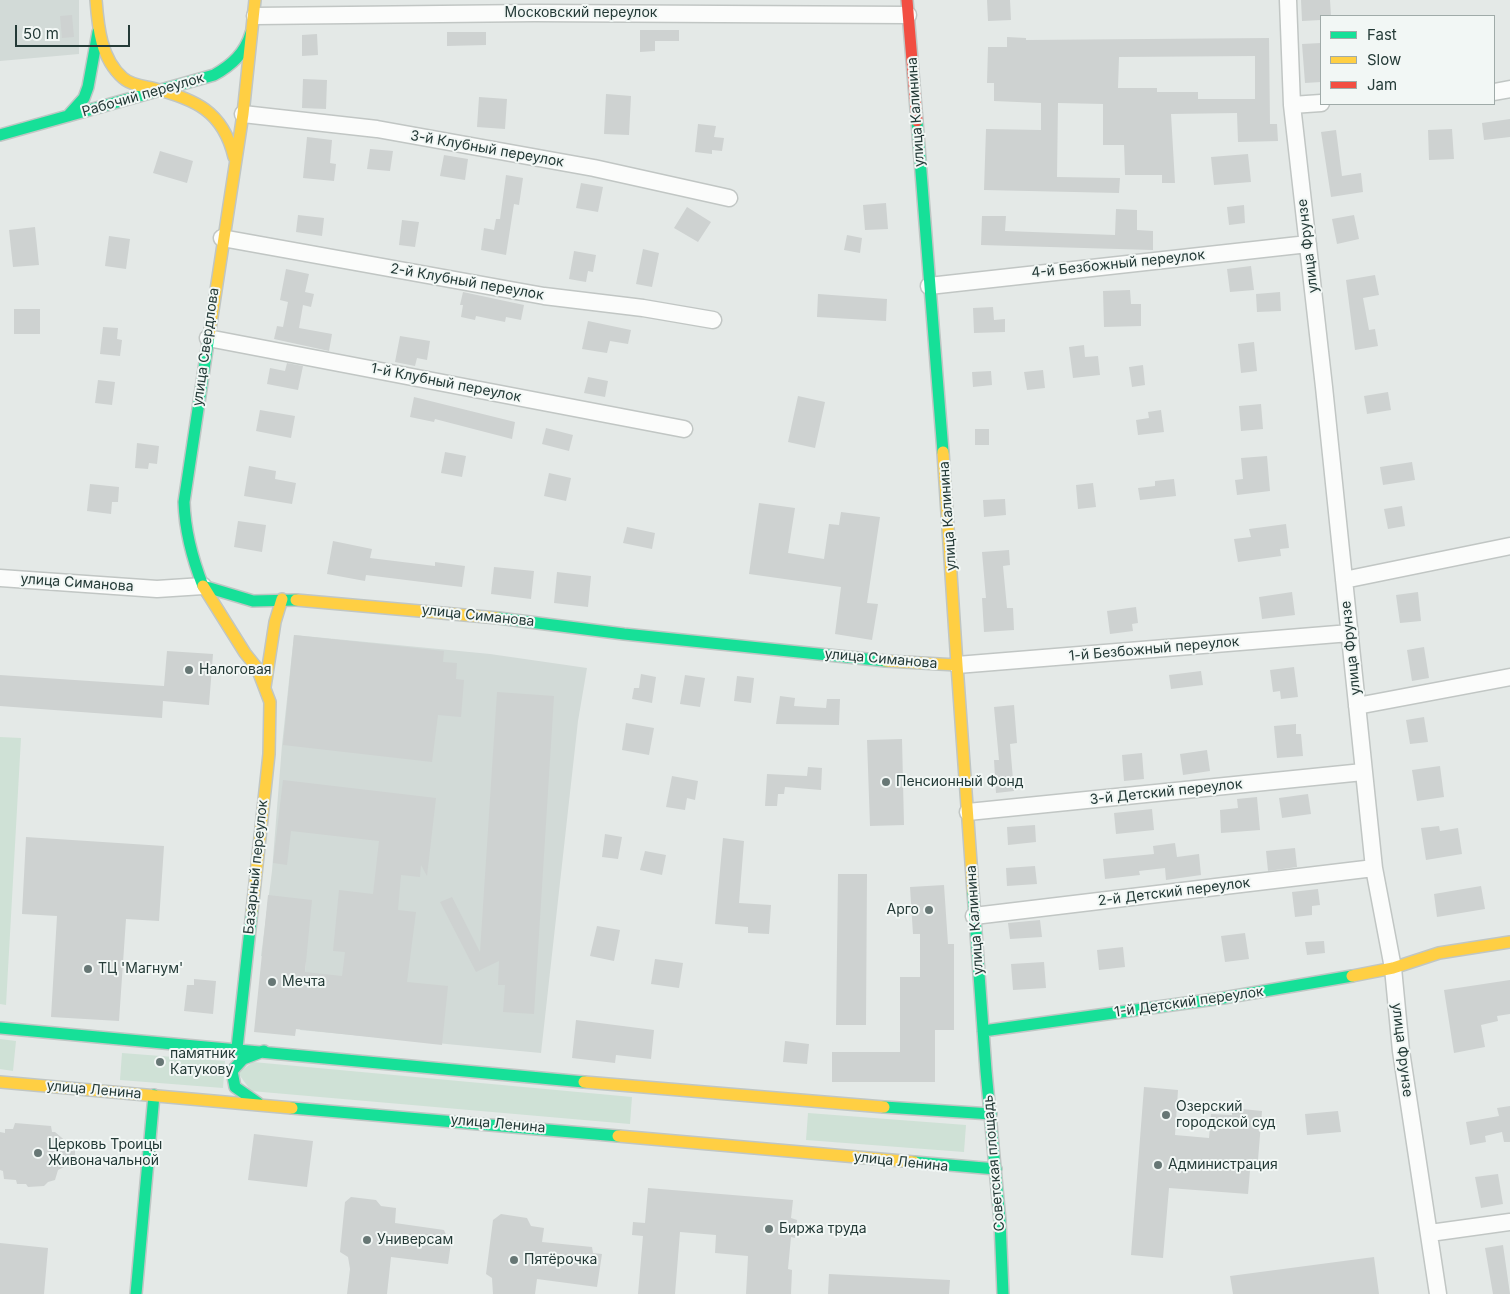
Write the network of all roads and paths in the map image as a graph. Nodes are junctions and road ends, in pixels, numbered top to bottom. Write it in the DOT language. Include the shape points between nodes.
graph roads {
  1 [pos="96,0"];
  2 [pos="1288,0"];
  3 [pos="908,7"];
  4 [pos="255,8"];
  5 [pos="98,32"];
  6 [pos="1510,90"];
  7 [pos="162,91"];
  8 [pos="1495,92"];
  9 [pos="1320,103"];
  10 [pos="1292,105"];
  11 [pos="243,114"];
  12 [pos="68,116"];
  13 [pos="0,135"];
  14 [pos="235,163"];
  15 [pos="729,198"];
  16 [pos="222,238"];
  17 [pos="1308,244"];
  18 [pos="929,286"];
  19 [pos="713,320"];
  20 [pos="208,338"];
  21 [pos="684,429"];
  22 [pos="1510,546"];
  23 [pos="0,578"];
  24 [pos="1344,580"];
  25 [pos="203,586"];
  26 [pos="282,599"];
  27 [pos="1350,633"];
  28 [pos="957,665"];
  29 [pos="1510,677"];
  30 [pos="265,687"];
  31 [pos="1357,706"];
  32 [pos="1363,772"];
  33 [pos="968,812"];
  34 [pos="1374,868"];
  35 [pos="974,916"];
  36 [pos="1510,942"];
  37 [pos="1393,968"];
  38 [pos="0,1028"];
  39 [pos="984,1032"];
  40 [pos="237,1048"];
  41 [pos="266,1051"];
  42 [pos="0,1082"];
  43 [pos="154,1095"];
  44 [pos="259,1104"];
  45 [pos="961,1112"];
  46 [pos="991,1114"];
  47 [pos="980,1136"];
  48 [pos="974,1157"];
  49 [pos="963,1168"];
  50 [pos="996,1170"];
  51 [pos="1510,1222"];
  52 [pos="1430,1233"];
  53 [pos="136,1294"];
  54 [pos="1003,1294"];
  55 [pos="1438,1294"];
  1 -- 5 [label="main road, улица Свердлова"];
  2 -- 10 [label="street, улица Фрунзе"];
  3 -- 4 [label="street, Московский переулок" via="791,14"];
  3 -- 18 [label="main road, улица Калинина"];
  4 -- 7 [label="main road, Рабочий переулок" via="249,41 236,61 214,75"];
  4 -- 11 [label="main road, улица Свердлова"];
  5 -- 7 [label="main road, улица Свердлова" via="108,58 124,79"];
  5 -- 12 [label="main road" via="88,87 84,98"];
  6 -- 8 [label="street"];
  7 -- 12 [label="main road, Рабочий переулок"];
  7 -- 14 [label="main road, улица Свердлова" via="212,112 221,121 232,144"];
  9 -- 10 [label="street"];
  10 -- 17 [label="street, улица Фрунзе"];
  11 -- 14 [label="main road, улица Свердлова"];
  11 -- 15 [label="street, 3-й Клубный переулок" via="377,129 594,168"];
  12 -- 13 [label="main road, Рабочий переулок"];
  14 -- 16 [label="main road, улица Свердлова"];
  16 -- 19 [label="street, 2-й Клубный переулок" via="534,294"];
  16 -- 20 [label="main road, улица Свердлова"];
  17 -- 18 [label="street, 4-й Безбожный переулок"];
  17 -- 24 [label="street, улица Фрунзе"];
  18 -- 28 [label="main road, улица Калинина" via="941,414"];
  20 -- 21 [label="street, 1-й Клубный переулок"];
  20 -- 25 [label="main road, улица Свердлова" via="184,502 184,532"];
  22 -- 24 [label="street"];
  23 -- 25 [label="street, улица Симанова" via="157,589"];
  24 -- 27 [label="street, улица Фрунзе"];
  25 -- 26 [label="main road, улица Симанова" via="253,601"];
  25 -- 30 [label="main road, Базарный переулок"];
  26 -- 28 [label="main road, улица Симанова" via="493,616 624,634 857,659"];
  26 -- 30 [label="main road, Базарный переулок" via="275,622"];
  27 -- 28 [label="street, 1-й Безбожный переулок"];
  27 -- 31 [label="street, улица Фрунзе"];
  28 -- 33 [label="main road, улица Калинина"];
  29 -- 31 [label="street"];
  30 -- 40 [label="main road, Базарный переулок" via="270,702 269,754"];
  31 -- 32 [label="street, улица Фрунзе"];
  32 -- 33 [label="street, 3-й Детский переулок"];
  32 -- 34 [label="street, улица Фрунзе"];
  33 -- 35 [label="main road, улица Калинина"];
  34 -- 35 [label="street, 2-й Детский переулок"];
  34 -- 37 [label="street, улица Фрунзе"];
  35 -- 39 [label="main road, улица Калинина"];
  36 -- 37 [label="main road, 1-й Детский переулок" via="1439,953"];
  37 -- 39 [label="main road, 1-й Детский переулок" via="1223,998"];
  37 -- 52 [label="street, улица Фрунзе" via="1401,1051"];
  38 -- 40 [label="main road"];
  39 -- 46 [label="main road, Советская площадь"];
  40 -- 41 [label="main road"];
  41 -- 44 [label="main road" via="243,1059 232,1071 234,1087"];
  41 -- 45 [label="main road" via="640,1088"];
  42 -- 43 [label="main road, улица Ленина"];
  43 -- 44 [label="main road, улица Ленина"];
  43 -- 53 [label="main road"];
  44 -- 49 [label="main road, улица Ленина"];
  45 -- 46 [label="main road"];
  45 -- 47 [label="main road" via="981,1127"];
  46 -- 50 [label="main road, Советская площадь"];
  48 -- 49 [label="main road"];
  49 -- 50 [label="main road, улица Ленина"];
  50 -- 54 [label="main road, Советская площадь"];
  51 -- 52 [label="street"];
  52 -- 55 [label="street, улица Фрунзе"];
}
